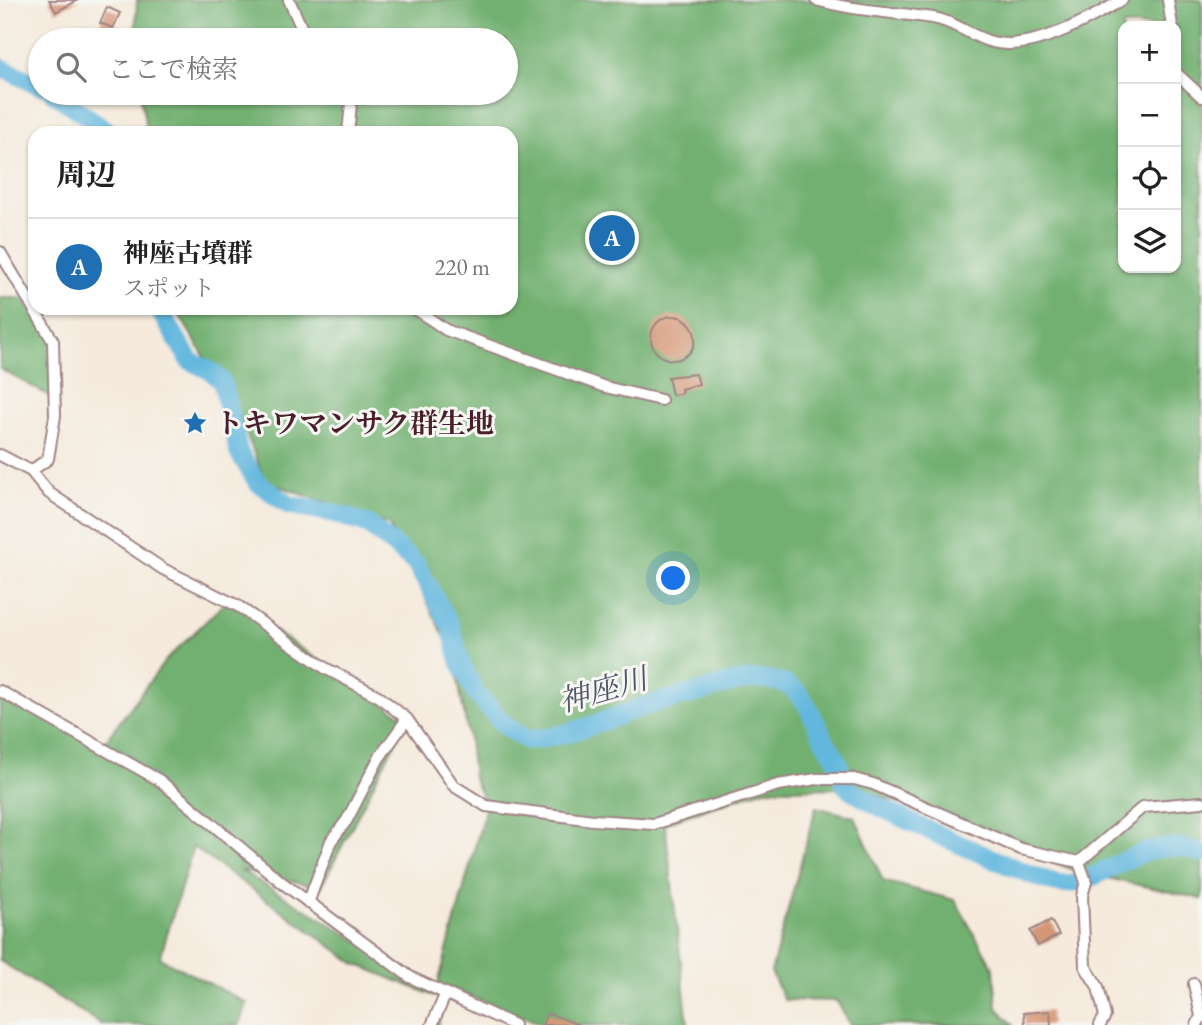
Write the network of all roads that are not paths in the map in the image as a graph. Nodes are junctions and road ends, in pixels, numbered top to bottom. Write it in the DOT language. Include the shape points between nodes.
graph roads {
  1 [pos="289,0"];
  2 [pos="816,0"];
  3 [pos="1122,0"];
  4 [pos="1168,0"];
  5 [pos="1171,21"];
  6 [pos="302,28"];
  7 [pos="1181,78"];
  8 [pos="1202,97"];
  9 [pos="351,105"];
  10 [pos="349,126"];
  11 [pos="0,253"];
  12 [pos="28,299"];
  13 [pos="37,315"];
  14 [pos="425,315"];
  15 [pos="661,400"];
  16 [pos="0,455"];
  17 [pos="31,471"];
  18 [pos="0,691"];
  19 [pos="407,719"];
  20 [pos="1202,802"];
  21 [pos="1079,862"];
  22 [pos="308,903"];
  23 [pos="1194,984"];
  24 [pos="446,993"];
  25 [pos="432,1025"];
  26 [pos="514,1025"];
  27 [pos="1100,1025"];
  28 [pos="1198,1025"];
  1 -- 6 [label="street"];
  2 -- 3 [label="street" via="863,11 935,18 1006,45 1049,37"];
  4 -- 5 [label="street"];
  7 -- 8 [label="street"];
  9 -- 10 [label="street"];
  11 -- 12 [label="street"];
  13 -- 17 [label="street" via="53,341 55,416 48,459"];
  14 -- 15 [label="street" via="446,330 605,387"];
  16 -- 17 [label="street"];
  17 -- 19 [label="street" via="49,493 163,569 238,606"];
  18 -- 22 [label="street" via="159,780"];
  19 -- 21 [label="street" via="454,786 486,806 654,824 778,785 854,779 1021,849"];
  19 -- 22 [label="street" via="331,841"];
  20 -- 21 [label="street" via="1143,807"];
  21 -- 27 [label="street" via="1086,883 1082,896 1085,966 1098,987 1105,1016"];
  22 -- 24 [label="street" via="410,977"];
  23 -- 28 [label="street" via="1201,1016"];
  24 -- 25 [label="street"];
  24 -- 26 [label="street"];
}
